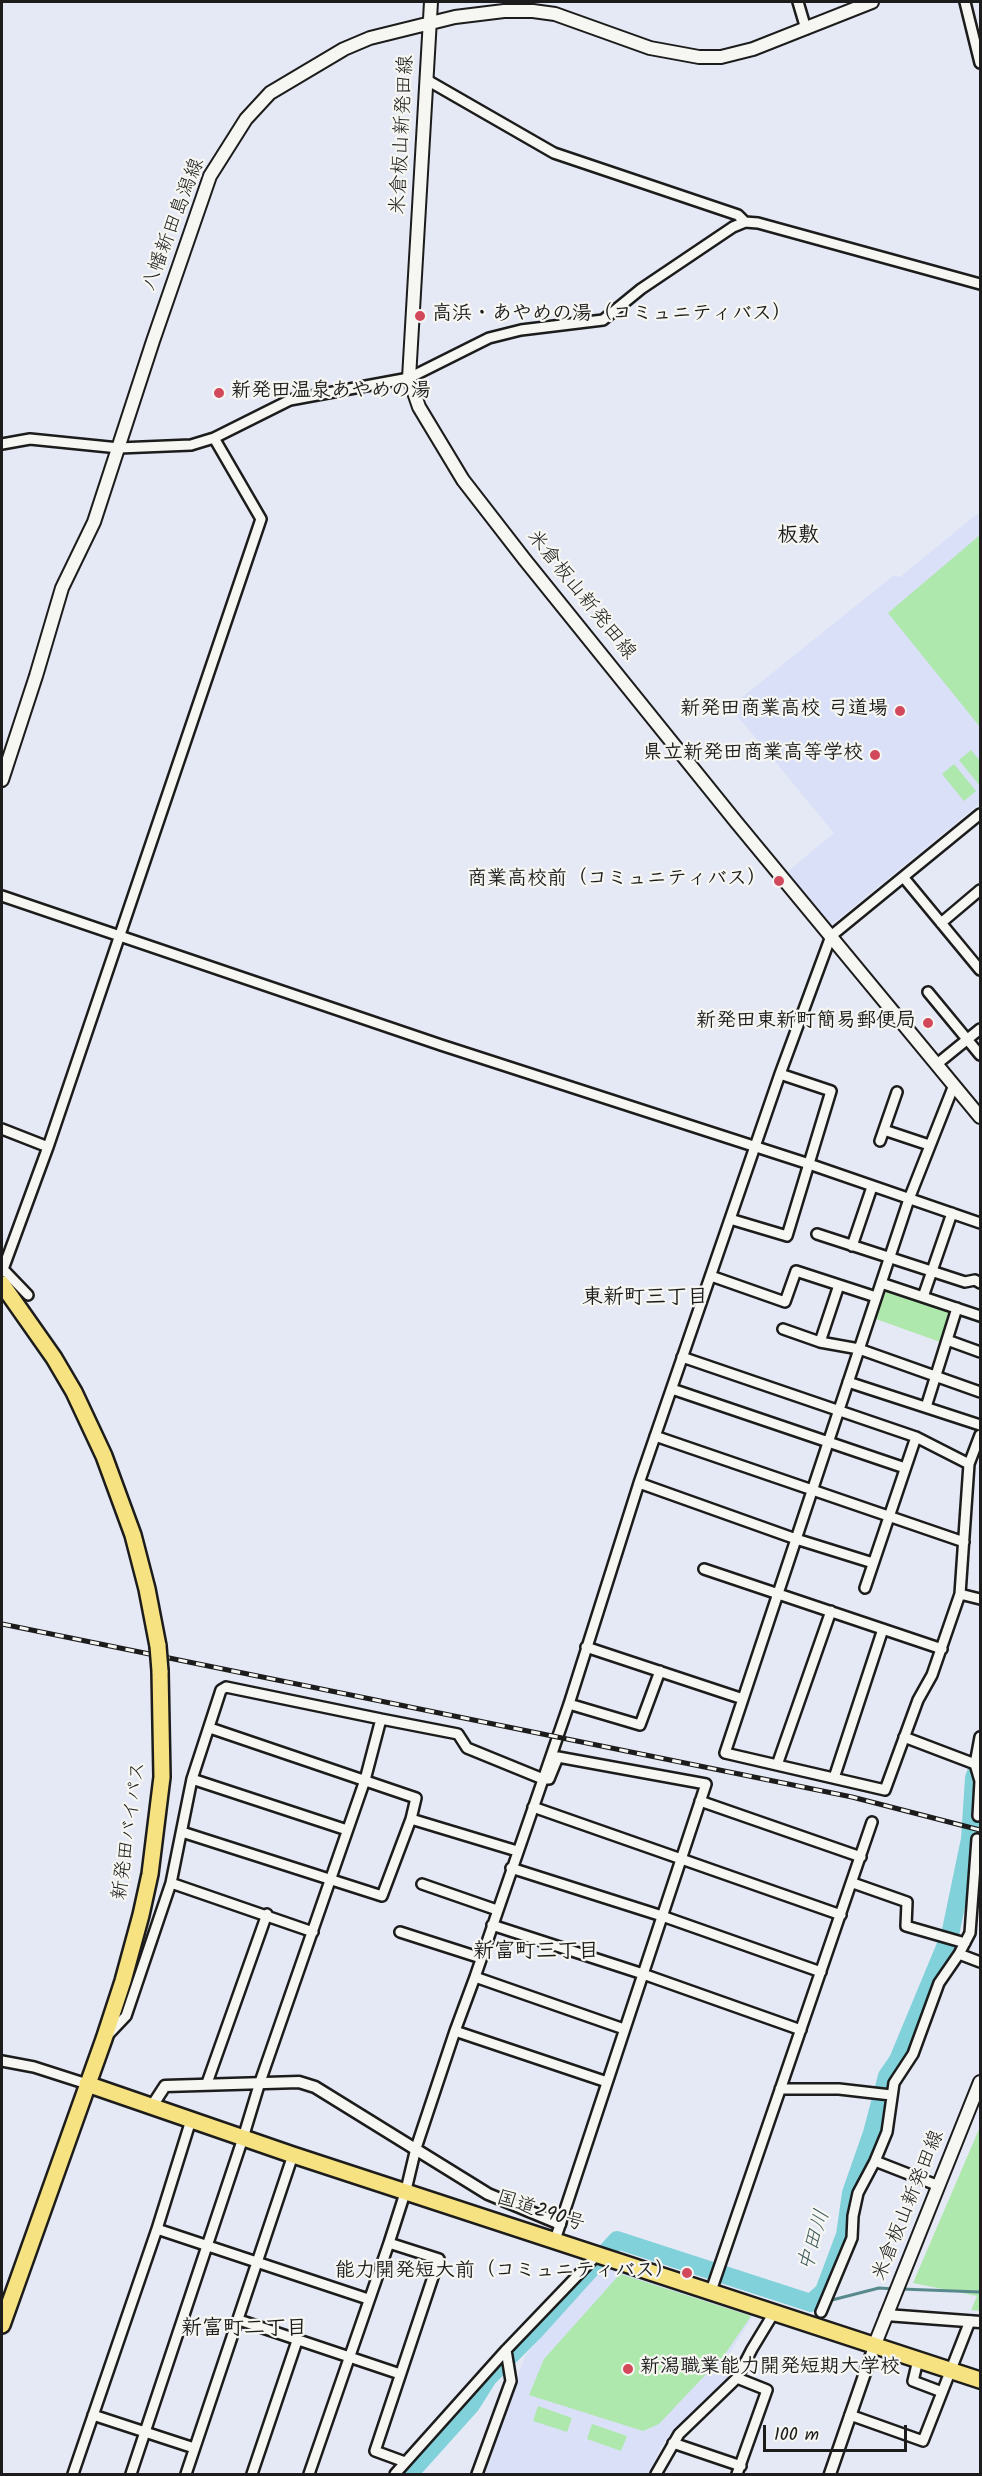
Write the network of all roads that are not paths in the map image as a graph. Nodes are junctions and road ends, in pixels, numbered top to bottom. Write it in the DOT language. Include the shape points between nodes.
graph roads {
  1 [pos="431,2"];
  2 [pos="798,2"];
  3 [pos="872,2"];
  4 [pos="965,2"];
  5 [pos="429,24"];
  6 [pos="806,29"];
  7 [pos="981,63"];
  8 [pos="427,80"];
  9 [pos="745,222"];
  10 [pos="981,284"];
  11 [pos="409,378"];
  12 [pos="214,438"];
  13 [pos="2,444"];
  14 [pos="119,448"];
  15 [pos="2,780"];
  16 [pos="981,814"];
  17 [pos="904,878"];
  18 [pos="981,890"];
  19 [pos="2,896"];
  20 [pos="941,923"];
  21 [pos="119,935"];
  22 [pos="831,936"];
  23 [pos="979,964"];
  24 [pos="928,992"];
  25 [pos="981,1029"];
  26 [pos="967,1040"];
  27 [pos="981,1055"];
  28 [pos="937,1064"];
  29 [pos="780,1074"];
  30 [pos="954,1085"];
  31 [pos="897,1092"];
  32 [pos="979,1111"];
  33 [pos="2,1129"];
  34 [pos="884,1130"];
  35 [pos="880,1141"];
  36 [pos="929,1145"];
  37 [pos="48,1147"];
  38 [pos="755,1147"];
  39 [pos="809,1164"];
  40 [pos="872,1187"];
  41 [pos="909,1199"];
  42 [pos="952,1213"];
  43 [pos="730,1219"];
  44 [pos="981,1223"];
  45 [pos="816,1234"];
  46 [pos="852,1246"];
  47 [pos="889,1259"];
  48 [pos="2,1270"];
  49 [pos="931,1272"];
  50 [pos="711,1276"];
  51 [pos="881,1283"];
  52 [pos="981,1283"];
  53 [pos="2,1284"];
  54 [pos="839,1285"];
  55 [pos="28,1295"];
  56 [pos="923,1296"];
  57 [pos="876,1297"];
  58 [pos="957,1308"];
  59 [pos="981,1316"];
  60 [pos="783,1329"];
  61 [pos="947,1340"];
  62 [pos="820,1342"];
  63 [pos="859,1349"];
  64 [pos="981,1352"];
  65 [pos="682,1357"];
  66 [pos="936,1376"];
  67 [pos="848,1382"];
  68 [pos="672,1389"];
  69 [pos="981,1392"];
  70 [pos="926,1407"];
  71 [pos="838,1411"];
  72 [pos="981,1425"];
  73 [pos="981,1435"];
  74 [pos="655,1436"];
  75 [pos="916,1437"];
  76 [pos="828,1442"];
  77 [pos="969,1464"];
  78 [pos="905,1468"];
  79 [pos="639,1483"];
  80 [pos="812,1490"];
  81 [pos="888,1516"];
  82 [pos="796,1539"];
  83 [pos="964,1542"];
  84 [pos="873,1563"];
  85 [pos="704,1569"];
  86 [pos="865,1588"];
  87 [pos="778,1593"];
  88 [pos="960,1594"];
  89 [pos="981,1599"];
  90 [pos="831,1611"];
  91 [pos="883,1629"];
  92 [pos="586,1647"];
  93 [pos="942,1649"];
  94 [pos="660,1671"];
  95 [pos="743,1699"];
  96 [pos="569,1704"];
  97 [pos="381,1719"];
  98 [pos="210,1728"];
  99 [pos="904,1737"];
  100 [pos="981,1737"];
  101 [pos="975,1764"];
  102 [pos="777,1765"];
  103 [pos="834,1778"];
  104 [pos="192,1779"];
  105 [pos="365,1779"];
  106 [pos="543,1779"];
  107 [pos="980,1781"];
  108 [pos="700,1801"];
  109 [pos="533,1808"];
  110 [pos="978,1816"];
  111 [pos="411,1819"];
  112 [pos="872,1822"];
  113 [pos="347,1830"];
  114 [pos="182,1832"];
  115 [pos="977,1839"];
  116 [pos="518,1851"];
  117 [pos="861,1857"];
  118 [pos="681,1859"];
  119 [pos="511,1868"];
  120 [pos="329,1881"];
  121 [pos="171,1883"];
  122 [pos="853,1883"];
  123 [pos="422,1884"];
  124 [pos="497,1910"];
  125 [pos="267,1914"];
  126 [pos="841,1915"];
  127 [pos="662,1916"];
  128 [pos="492,1924"];
  129 [pos="313,1932"];
  130 [pos="400,1932"];
  131 [pos="965,1943"];
  132 [pos="959,1954"];
  133 [pos="481,1958"];
  134 [pos="981,1962"];
  135 [pos="821,1972"];
  136 [pos="643,1974"];
  137 [pos="475,1977"];
  138 [pos="624,2029"];
  139 [pos="801,2030"];
  140 [pos="455,2031"];
  141 [pos="104,2039"];
  142 [pos="2,2061"];
  143 [pos="260,2082"];
  144 [pos="607,2082"];
  145 [pos="981,2082"];
  146 [pos="207,2083"];
  147 [pos="87,2084"];
  148 [pos="780,2089"];
  149 [pos="891,2095"];
  150 [pos="152,2106"];
  151 [pos="191,2120"];
  152 [pos="243,2138"];
  153 [pos="416,2148"];
  154 [pos="293,2155"];
  155 [pos="875,2161"];
  156 [pos="939,2186"];
  157 [pos="406,2190"];
  158 [pos="560,2224"];
  159 [pos="157,2229"];
  160 [pos="555,2240"];
  161 [pos="389,2243"];
  162 [pos="208,2245"];
  163 [pos="605,2256"];
  164 [pos="258,2262"];
  165 [pos="711,2291"];
  166 [pos="368,2299"];
  167 [pos="775,2311"];
  168 [pos="821,2312"];
  169 [pos="886,2315"];
  170 [pos="239,2320"];
  171 [pos="975,2322"];
  172 [pos="2,2325"];
  173 [pos="297,2341"];
  174 [pos="875,2344"];
  175 [pos="506,2350"];
  176 [pos="348,2358"];
  177 [pos="918,2360"];
  178 [pos="950,2370"];
  179 [pos="400,2374"];
  180 [pos="737,2378"];
  181 [pos="981,2380"];
  182 [pos="942,2392"];
  183 [pos="93,2415"];
  184 [pos="850,2415"];
  185 [pos="145,2432"];
  186 [pos="673,2443"];
  187 [pos="194,2448"];
  188 [pos="405,2462"];
  189 [pos="739,2470"];
  190 [pos="73,2475"];
  191 [pos="131,2475"];
  192 [pos="186,2475"];
  193 [pos="252,2475"];
  194 [pos="309,2475"];
  195 [pos="395,2475"];
  196 [pos="477,2475"];
  197 [pos="656,2475"];
  198 [pos="830,2475"];
  1 -- 5 [label="main road, 米倉板山新発田線"];
  2 -- 6 [label="street"];
  3 -- 6 [label="main road, 八幡新田島潟線"];
  4 -- 7 [label="street"];
  5 -- 6 [label="main road, 八幡新田島潟線" via="504,10 533,11 555,14 650,48 699,57 721,57 753,49"];
  5 -- 8 [label="main road, 米倉板山新発田線"];
  5 -- 14 [label="main road, 八幡新田島潟線" via="370,38 344,49 270,93 246,119 210,176"];
  8 -- 9 [label="street" via="554,153 738,215"];
  8 -- 11 [label="main road, 米倉板山新発田線"];
  9 -- 10 [label="street"];
  9 -- 11 [label="street" via="641,289 603,320 489,338"];
  11 -- 12 [label="street" via="290,400"];
  11 -- 22 [label="main road, 米倉板山新発田線" via="419,407 463,480"];
  12 -- 14 [label="street" via="191,445"];
  12 -- 21 [label="street" via="261,519"];
  13 -- 14 [label="street" via="30,439"];
  14 -- 15 [label="main road, 八幡新田島潟線" via="94,522 62,588"];
  16 -- 17 [label="street"];
  17 -- 20 [label="street"];
  17 -- 22 [label="street"];
  18 -- 20 [label="street"];
  19 -- 21 [label="street"];
  20 -- 23 [label="street"];
  21 -- 37 [label="street"];
  21 -- 38 [label="street" via="463,1053"];
  22 -- 28 [label="main road, 米倉板山新発田線"];
  22 -- 29 [label="street"];
  24 -- 26 [label="street"];
  25 -- 26 [label="street"];
  26 -- 27 [label="street"];
  26 -- 28 [label="street"];
  28 -- 30 [label="main road, 米倉板山新発田線"];
  29 -- 38 [label="street"];
  29 -- 39 [label="street" via="831,1091"];
  30 -- 32 [label="main road, 米倉板山新発田線"];
  30 -- 36 [label="street"];
  31 -- 34 [label="street"];
  33 -- 37 [label="street"];
  34 -- 35 [label="street"];
  34 -- 36 [label="street"];
  36 -- 41 [label="street"];
  37 -- 48 [label="street"];
  38 -- 39 [label="street"];
  38 -- 43 [label="street"];
  39 -- 40 [label="street"];
  39 -- 43 [label="street" via="788,1236"];
  40 -- 41 [label="street"];
  40 -- 46 [label="street"];
  41 -- 42 [label="street"];
  41 -- 47 [label="street"];
  42 -- 44 [label="street"];
  42 -- 49 [label="street"];
  43 -- 50 [label="street"];
  45 -- 46 [label="street"];
  46 -- 47 [label="street"];
  47 -- 49 [label="street"];
  47 -- 51 [label="street"];
  48 -- 55 [label="street"];
  49 -- 52 [label="street"];
  49 -- 56 [label="street"];
  50 -- 54 [label="street" via="785,1302 796,1271"];
  50 -- 65 [label="street"];
  51 -- 56 [label="street"];
  51 -- 57 [label="street"];
  53 -- 141 [label="highway, 新発田バイパス, bridge" via="54,1358 104,1456 133,1534 158,1646 162,1777 150,1874"];
  54 -- 57 [label="street"];
  54 -- 62 [label="street"];
  56 -- 58 [label="street"];
  57 -- 63 [label="street"];
  58 -- 59 [label="street"];
  58 -- 61 [label="street"];
  60 -- 62 [label="street"];
  61 -- 64 [label="street"];
  61 -- 66 [label="street"];
  62 -- 63 [label="street"];
  63 -- 66 [label="street"];
  63 -- 67 [label="street"];
  65 -- 68 [label="street"];
  65 -- 71 [label="street"];
  66 -- 69 [label="street"];
  66 -- 70 [label="street"];
  67 -- 70 [label="street"];
  67 -- 71 [label="street"];
  68 -- 74 [label="street"];
  68 -- 76 [label="street"];
  70 -- 72 [label="street"];
  71 -- 75 [label="street"];
  71 -- 76 [label="street"];
  73 -- 77 [label="street"];
  74 -- 79 [label="street"];
  74 -- 80 [label="street"];
  75 -- 77 [label="street"];
  75 -- 78 [label="street"];
  76 -- 78 [label="street"];
  76 -- 80 [label="street"];
  77 -- 83 [label="street"];
  78 -- 81 [label="street"];
  79 -- 82 [label="street"];
  79 -- 92 [label="street"];
  80 -- 81 [label="street"];
  80 -- 82 [label="street"];
  81 -- 83 [label="street"];
  81 -- 84 [label="street"];
  82 -- 84 [label="street"];
  82 -- 87 [label="street"];
  83 -- 88 [label="street"];
  84 -- 86 [label="street"];
  85 -- 87 [label="street"];
  87 -- 90 [label="street"];
  87 -- 95 [label="street"];
  88 -- 89 [label="street"];
  88 -- 93 [label="street"];
  90 -- 91 [label="street"];
  90 -- 102 [label="street"];
  91 -- 93 [label="street"];
  91 -- 103 [label="street"];
  92 -- 94 [label="street"];
  92 -- 96 [label="street"];
  93 -- 99 [label="street"];
  94 -- 95 [label="street"];
  94 -- 96 [label="street" via="640,1725"];
  95 -- 102 [label="street" via="725,1753"];
  96 -- 106 [label="street"];
  97 -- 98 [label="street" via="226,1687 221,1690"];
  97 -- 105 [label="street"];
  97 -- 106 [label="street" via="458,1734 467,1748"];
  98 -- 104 [label="street"];
  98 -- 105 [label="street"];
  99 -- 101 [label="street"];
  99 -- 103 [label="street" via="885,1790"];
  100 -- 101 [label="street"];
  101 -- 107 [label="street"];
  102 -- 103 [label="street"];
  104 -- 113 [label="street"];
  104 -- 114 [label="street"];
  105 -- 111 [label="street" via="416,1798"];
  105 -- 113 [label="street"];
  106 -- 108 [label="street" via="549,1779 558,1757 706,1784"];
  106 -- 109 [label="street"];
  107 -- 110 [label="street"];
  108 -- 117 [label="street"];
  108 -- 118 [label="street"];
  109 -- 116 [label="street"];
  109 -- 118 [label="street"];
  111 -- 116 [label="street"];
  111 -- 120 [label="street" via="382,1896"];
  112 -- 117 [label="street"];
  113 -- 120 [label="street"];
  114 -- 120 [label="street"];
  114 -- 121 [label="street"];
  115 -- 131 [label="street" via="970,1933"];
  116 -- 119 [label="street"];
  117 -- 122 [label="street"];
  118 -- 126 [label="street"];
  118 -- 127 [label="street"];
  119 -- 124 [label="street"];
  119 -- 127 [label="street"];
  120 -- 129 [label="street"];
  121 -- 125 [label="street"];
  121 -- 141 [label="street" via="126,2016"];
  122 -- 126 [label="street"];
  122 -- 131 [label="street" via="907,1902 906,1926"];
  123 -- 124 [label="street"];
  124 -- 128 [label="street"];
  125 -- 129 [label="street"];
  125 -- 146 [label="street"];
  126 -- 135 [label="street"];
  127 -- 135 [label="street"];
  127 -- 136 [label="street"];
  128 -- 133 [label="street"];
  128 -- 136 [label="street"];
  129 -- 143 [label="street"];
  130 -- 133 [label="street"];
  131 -- 132 [label="street"];
  132 -- 134 [label="street"];
  132 -- 149 [label="street" via="939,1983 913,2054 894,2083"];
  133 -- 137 [label="street"];
  135 -- 139 [label="street"];
  136 -- 138 [label="street"];
  136 -- 139 [label="street"];
  137 -- 138 [label="street"];
  137 -- 140 [label="street"];
  138 -- 144 [label="street"];
  139 -- 148 [label="street"];
  140 -- 144 [label="street"];
  140 -- 153 [label="street"];
  141 -- 147 [label="highway, 新発田バイパス"];
  142 -- 147 [label="street"];
  143 -- 146 [label="street"];
  143 -- 152 [label="street"];
  143 -- 153 [label="street" via="298,2082 315,2087"];
  144 -- 158 [label="street"];
  145 -- 156 [label="main road, 米倉板山新発田線"];
  146 -- 150 [label="street" via="165,2086"];
  147 -- 150 [label="highway, 国道290号"];
  147 -- 172 [label="highway, 新発田バイパス"];
  148 -- 149 [label="street" via="839,2089"];
  148 -- 165 [label="street"];
  149 -- 155 [label="street" via="886,2132"];
  150 -- 151 [label="highway, 国道290号"];
  151 -- 152 [label="highway, 国道290号"];
  151 -- 159 [label="street"];
  152 -- 154 [label="highway, 国道290号"];
  152 -- 162 [label="street"];
  153 -- 157 [label="street"];
  153 -- 158 [label="street" via="488,2194"];
  154 -- 157 [label="highway, 国道290号"];
  154 -- 164 [label="street"];
  155 -- 156 [label="street"];
  155 -- 168 [label="street" via="858,2193 852,2238"];
  156 -- 169 [label="main road, 米倉板山新発田線"];
  157 -- 160 [label="highway, 国道290号"];
  157 -- 161 [label="street"];
  158 -- 160 [label="street"];
  159 -- 162 [label="street"];
  159 -- 183 [label="street"];
  160 -- 163 [label="highway, 国道290号"];
  161 -- 166 [label="street"];
  161 -- 179 [label="street" via="439,2259"];
  162 -- 164 [label="street"];
  162 -- 185 [label="street"];
  163 -- 165 [label="highway, 国道290号"];
  163 -- 175 [label="street"];
  164 -- 166 [label="street"];
  164 -- 170 [label="street"];
  165 -- 167 [label="highway, 国道290号"];
  166 -- 176 [label="street"];
  167 -- 174 [label="highway, 国道290号"];
  167 -- 180 [label="street"];
  169 -- 171 [label="street"];
  169 -- 174 [label="main road, 米倉板山新発田線"];
  170 -- 173 [label="street"];
  170 -- 187 [label="street"];
  171 -- 178 [label="street"];
  173 -- 176 [label="street"];
  173 -- 193 [label="street"];
  174 -- 177 [label="highway, 国道290号"];
  174 -- 184 [label="street"];
  175 -- 188 [label="street"];
  175 -- 196 [label="street" via="511,2381"];
  176 -- 179 [label="street"];
  176 -- 194 [label="street"];
  177 -- 178 [label="highway, 国道290号"];
  177 -- 182 [label="street" via="914,2381"];
  178 -- 181 [label="highway, 国道290号"];
  178 -- 182 [label="street"];
  179 -- 188 [label="street" via="375,2451"];
  180 -- 186 [label="street"];
  180 -- 189 [label="street" via="767,2390"];
  182 -- 184 [label="street" via="923,2441"];
  183 -- 185 [label="street"];
  183 -- 190 [label="street"];
  184 -- 198 [label="street"];
  185 -- 187 [label="street"];
  185 -- 191 [label="street"];
  186 -- 189 [label="street"];
  186 -- 197 [label="street"];
  187 -- 192 [label="street"];
  188 -- 195 [label="street"];
}
